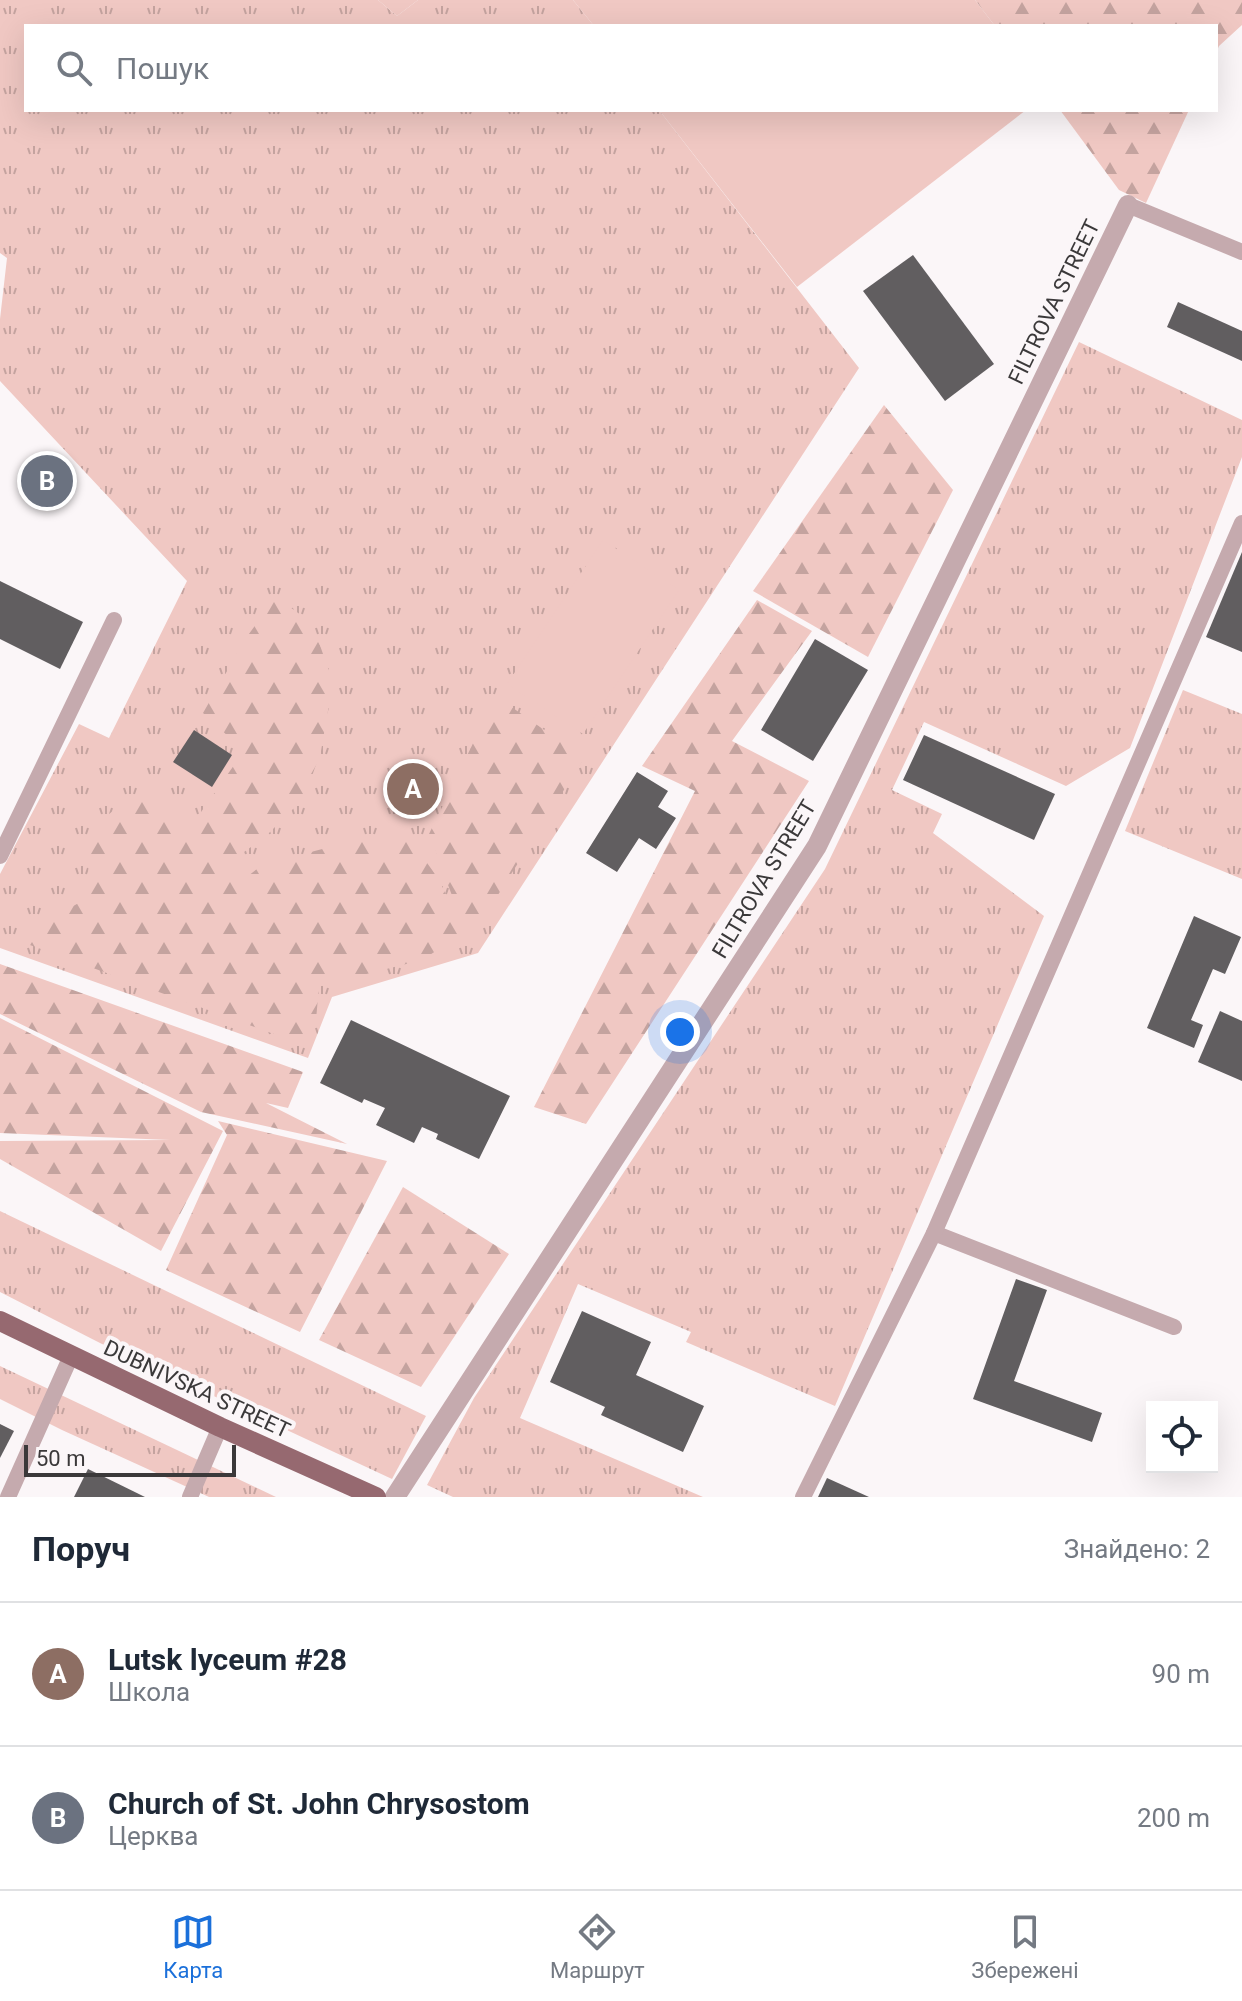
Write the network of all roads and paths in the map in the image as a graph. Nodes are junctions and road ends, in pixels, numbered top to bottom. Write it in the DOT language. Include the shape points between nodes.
graph roads {
  1 [pos="1128,205"];
  2 [pos="1242,252"];
  3 [pos="1242,523"];
  4 [pos="114,620"];
  5 [pos="0,856"];
  6 [pos="934,1233"];
  7 [pos="0,1321"];
  8 [pos="1174,1327"];
  9 [pos="71,1356"];
  10 [pos="220,1427"];
  11 [pos="8,1497"];
  12 [pos="190,1497"];
  13 [pos="376,1497"];
  14 [pos="395,1497"];
  15 [pos="803,1497"];
  1 -- 2 [label="lane"];
  1 -- 14 [label="street, FILTROVA STREET" via="817,846"];
  3 -- 6 [label="lane"];
  4 -- 5 [label="lane"];
  6 -- 8 [label="lane"];
  6 -- 15 [label="lane"];
  7 -- 9 [label="main road, DUBNIVSKA STREET"];
  9 -- 10 [label="main road, DUBNIVSKA STREET"];
  9 -- 11 [label="lane"];
  10 -- 12 [label="lane"];
  10 -- 13 [label="main road, DUBNIVSKA STREET"];
}
